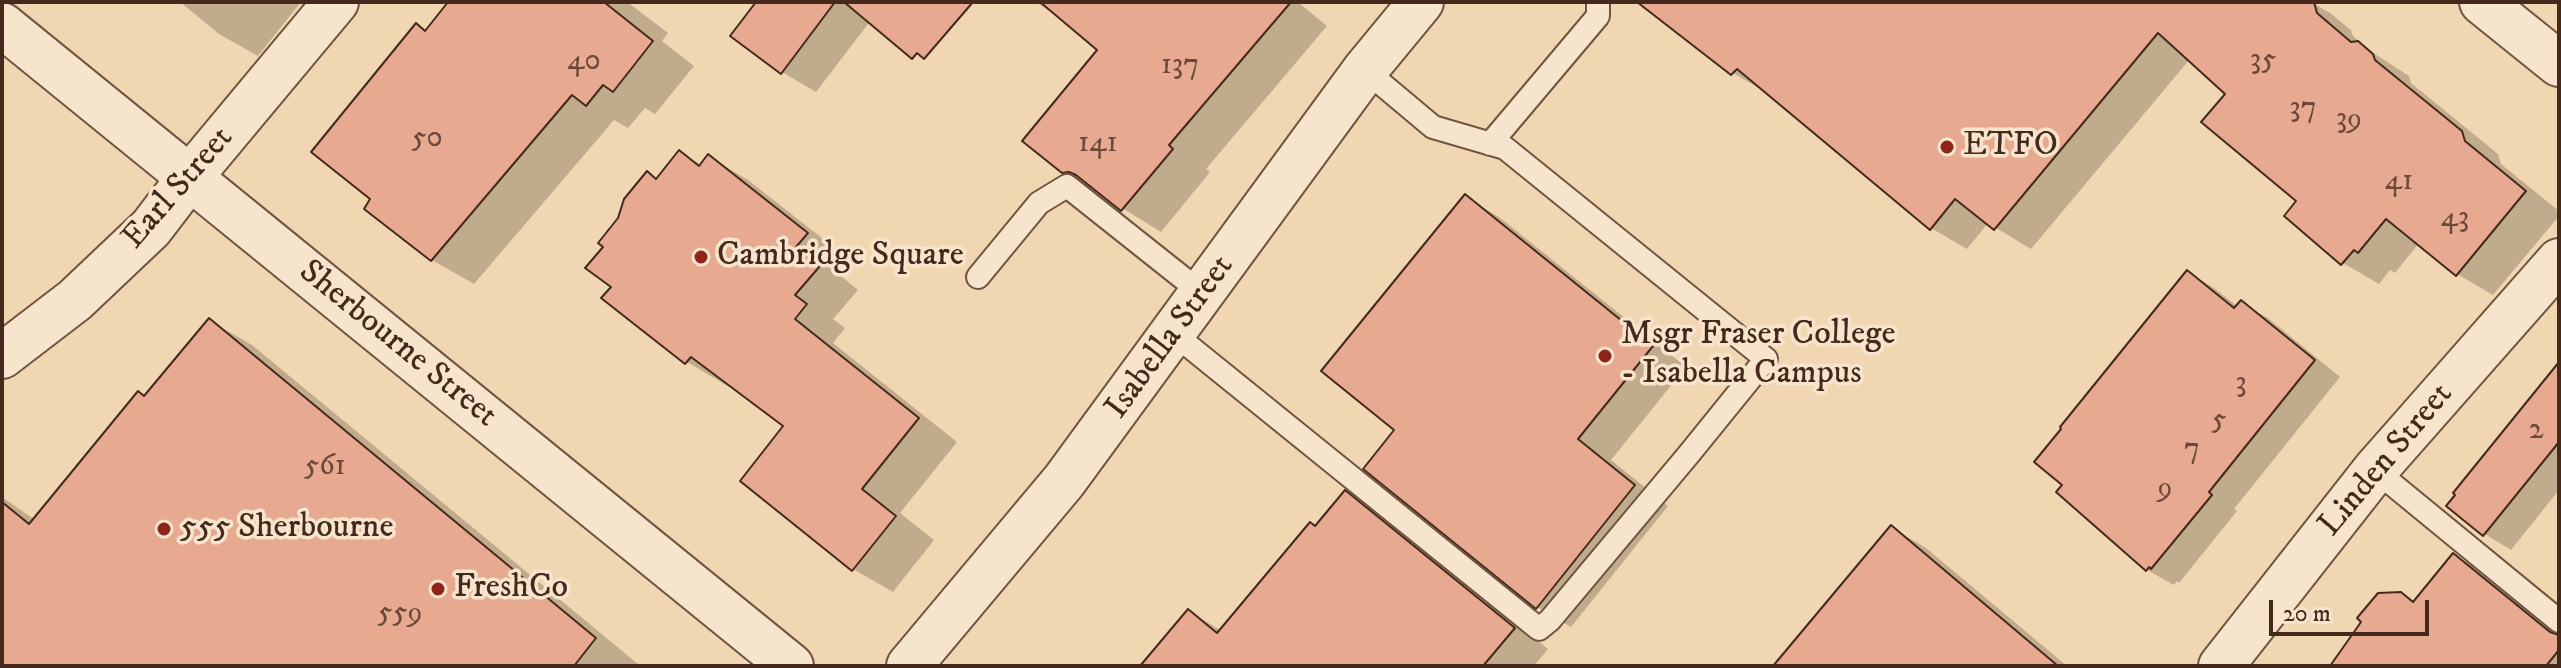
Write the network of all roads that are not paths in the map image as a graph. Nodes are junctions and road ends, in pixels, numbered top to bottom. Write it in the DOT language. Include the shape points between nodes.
graph roads {
  1 [pos="336,2"];
  2 [pos="1421,2"];
  3 [pos="1598,2"];
  4 [pos="2482,2"];
  5 [pos="2,25"];
  6 [pos="2559,64"];
  7 [pos="1365,70"];
  8 [pos="1490,144"];
  9 [pos="190,177"];
  10 [pos="2559,261"];
  11 [pos="978,277"];
  12 [pos="1203,294"];
  13 [pos="1174,334"];
  14 [pos="2,356"];
  15 [pos="2375,470"];
  16 [pos="2559,621"];
  17 [pos="791,666"];
  18 [pos="909,666"];
  19 [pos="2221,666"];
  1 -- 9 [label="street, Earl Street"];
  2 -- 7 [label="street, Isabella Street"];
  3 -- 8 [label="lane" via="1598,16"];
  4 -- 6 [label="street"];
  5 -- 9 [label="street, Sherbourne Street"];
  7 -- 8 [label="lane" via="1433,127"];
  7 -- 12 [label="street, Isabella Street"];
  8 -- 13 [label="lane" via="1505,148 1766,359 1539,629"];
  9 -- 14 [label="street, Earl Street" via="151,228 108,269"];
  9 -- 17 [label="street, Sherbourne Street"];
  10 -- 15 [label="street, Linden Street"];
  11 -- 12 [label="lane" via="1039,203 1067,186"];
  12 -- 13 [label="street, Isabella Street"];
  13 -- 18 [label="street, Isabella Street" via="1064,481"];
  15 -- 16 [label="lane"];
  15 -- 19 [label="street, Linden Street"];
}
